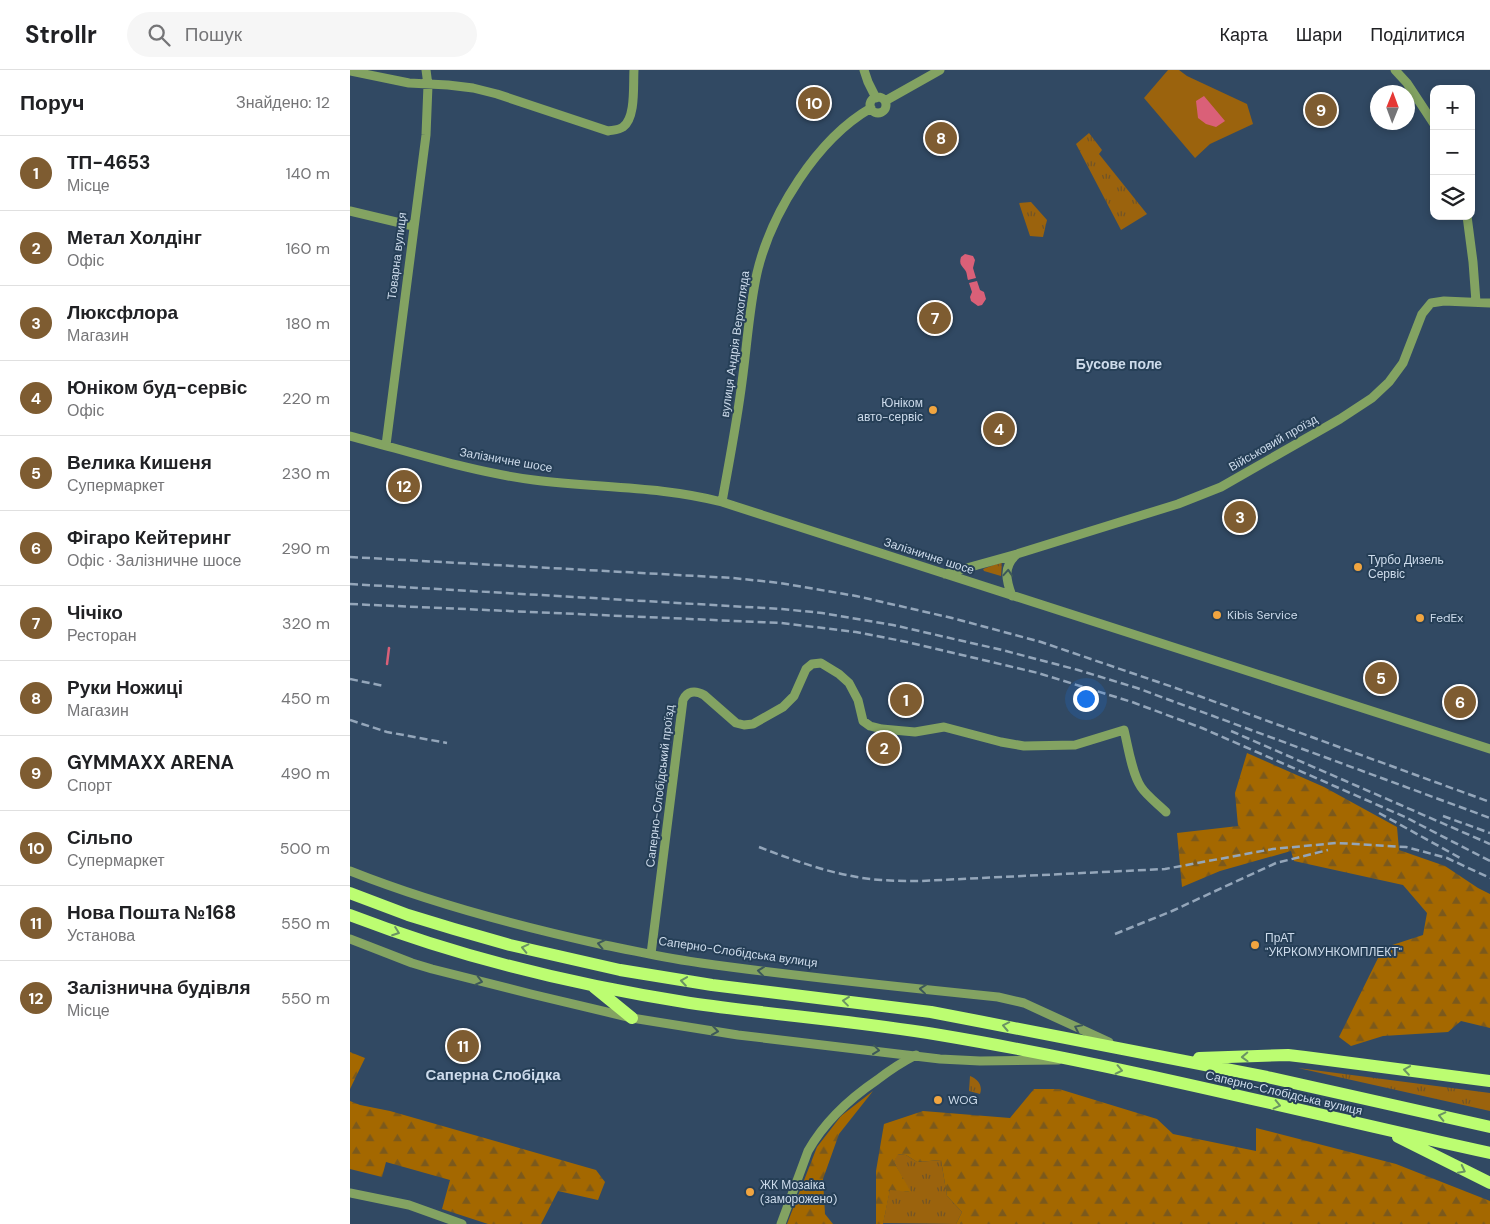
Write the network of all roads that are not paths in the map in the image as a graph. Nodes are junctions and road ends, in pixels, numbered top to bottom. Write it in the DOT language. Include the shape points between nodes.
graph roads {
  1 [pos="426,70"];
  2 [pos="634,70"];
  3 [pos="864,70"];
  4 [pos="940,70"];
  5 [pos="1395,70"];
  6 [pos="350,71"];
  7 [pos="428,85"];
  8 [pos="876,98"];
  9 [pos="885,101"];
  10 [pos="871,108"];
  11 [pos="1430,118"];
  12 [pos="350,211"];
  13 [pos="1468,220"];
  14 [pos="413,226"];
  15 [pos="1476,302"];
  16 [pos="1490,302"];
  17 [pos="350,436"];
  18 [pos="386,445"];
  19 [pos="722,502"];
  20 [pos="1017,554"];
  21 [pos="944,574"];
  22 [pos="1012,596"];
  23 [pos="1490,749"];
  24 [pos="1166,812"];
  25 [pos="350,871"];
  26 [pos="350,893"];
  27 [pos="350,915"];
  28 [pos="350,939"];
  29 [pos="651,954"];
  30 [pos="592,985"];
  31 [pos="632,1018"];
  32 [pos="1123,1049"];
  33 [pos="917,1055"];
  34 [pos="1162,1056"];
  35 [pos="1071,1060"];
  36 [pos="1490,1081"];
  37 [pos="1490,1127"];
  38 [pos="1384,1130"];
  39 [pos="1490,1152"];
  40 [pos="1490,1183"];
  41 [pos="350,1193"];
  42 [pos="462,1224"];
  43 [pos="780,1224"];
  1 -- 7 [label="street, Товарна вулиця"];
  2 -- 7 [label="street" via="630,119 618,130 608,131 497,94 464,87"];
  3 -- 8 [label="street"];
  4 -- 9 [label="street"];
  5 -- 11 [label="street"];
  6 -- 7 [label="street"];
  7 -- 14 [label="street, Товарна вулиця" via="426,135"];
  8 -- 9 [label="street"];
  8 -- 10 [label="street"];
  9 -- 10 [label="street" via="886,109 882,113"];
  10 -- 19 [label="street, вулиця Андрія Верхогляда" via="824,145 785,204 767,242 757,273 735,434"];
  12 -- 14 [label="street"];
  13 -- 15 [label="street"];
  14 -- 18 [label="street, Товарна вулиця"];
  15 -- 16 [label="street, Військовий проїзд"];
  15 -- 20 [label="street, Військовий проїзд" via="1431,303 1422,314 1402,363 1372,398 1228,483 1178,504"];
  17 -- 18 [label="street, Залізничне шосе"];
  18 -- 19 [label="street, Залізничне шосе" via="534,480 681,492"];
  19 -- 21 [label="street, Залізничне шосе"];
  20 -- 21 [label="street, Військовий проїзд"];
  22 -- 20 [label="street, one-way" via="1006,579 1007,569"];
  21 -- 22 [label="street, Залізничне шосе"];
  22 -- 23 [label="street, Залізничне шосе"];
  24 -- 29 [label="street, Саперно-Слобідський проїзд" via="1137,781 1124,730 1075,745 1024,746 944,727 915,732 882,729 863,721 858,700 849,684 821,663 806,669 794,696 782,707 753,724 736,723 704,695 691,692 683,700"];
  29 -- 25 [label="street, Саперно-Слобідська вулиця, one-way" via="561,936 456,909"];
  32 -- 26 [label="main road, Саперно-Слобідська вулиця, one-way" via="931,1012 712,985 620,970 454,929"];
  27 -- 30 [label="main road, Саперно-Слобідська вулиця, one-way" via="466,954"];
  28 -- 31 [label="street, Саперно-Слобідська вулиця, one-way" via="432,968"];
  32 -- 29 [label="street, Саперно-Слобідська вулиця, one-way" via="1024,1003 998,997 770,972"];
  30 -- 31 [label="main road"];
  30 -- 35 [label="main road, Саперно-Слобідська вулиця" via="692,1003 918,1032"];
  31 -- 33 [label="street, Саперно-Слобідська вулиця, one-way"];
  32 -- 34 [label="main road, Саперно-Слобідська вулиця"];
  33 -- 35 [label="street, Саперно-Слобідська вулиця" via="980,1061"];
  33 -- 43 [label="street" via="896,1065 832,1117 808,1151"];
  36 -- 34 [label="main road, one-way" via="1305,1056"];
  37 -- 34 [label="main road, Саперно-Слобідська вулиця, one-way"];
  35 -- 38 [label="main road, Саперно-Слобідська вулиця, one-way"];
  38 -- 39 [label="main road, Саперно-Слобідська вулиця"];
  38 -- 40 [label="main road, one-way"];
  41 -- 42 [label="street" via="409,1205"];
}
